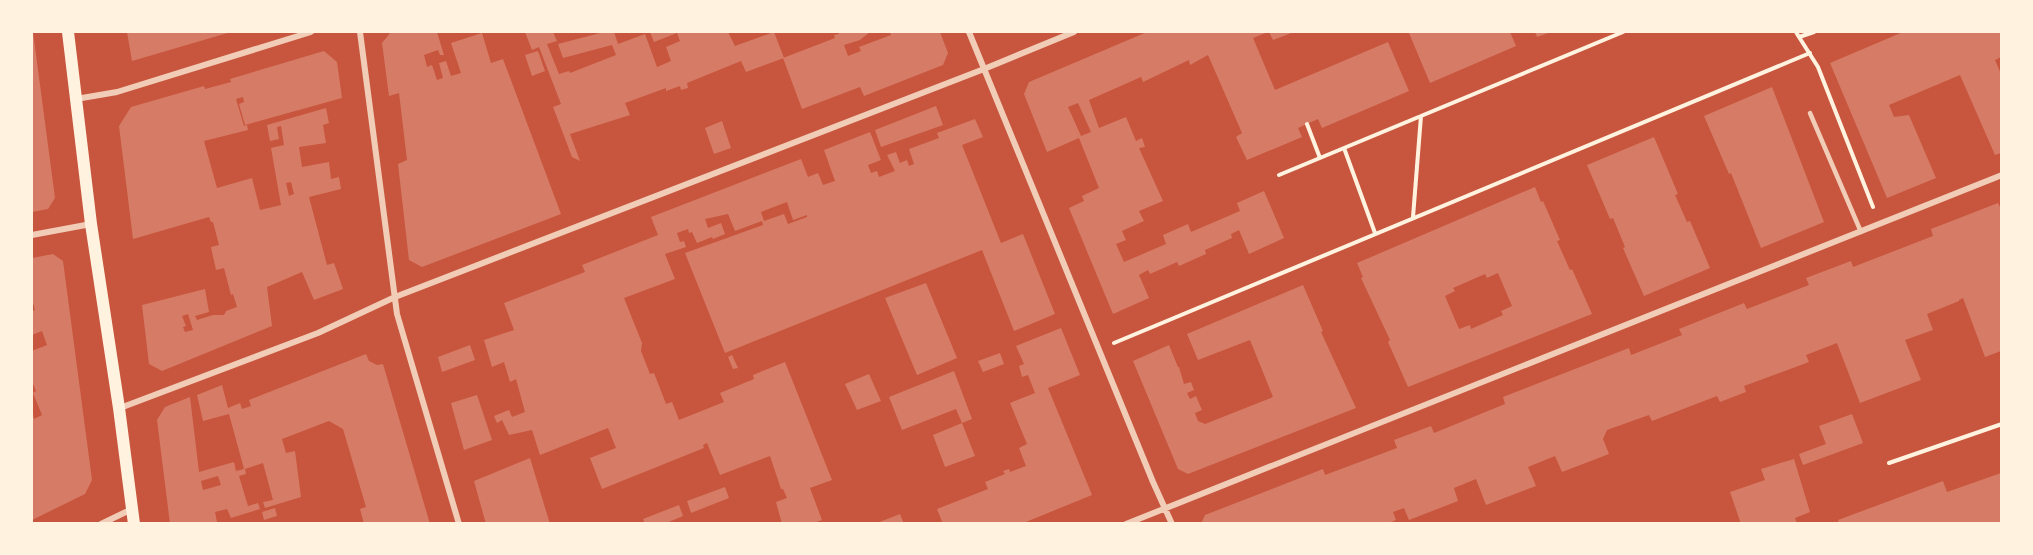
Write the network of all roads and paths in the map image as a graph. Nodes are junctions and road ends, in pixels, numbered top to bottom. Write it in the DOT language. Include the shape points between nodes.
graph roads {
  1 [pos="68,32"];
  2 [pos="311,32"];
  3 [pos="360,32"];
  4 [pos="969,32"];
  5 [pos="1074,32"];
  6 [pos="1623,32"];
  7 [pos="1796,32"];
  8 [pos="1814,32"];
  9 [pos="1799,37"];
  10 [pos="1810,53"];
  11 [pos="984,69"];
  12 [pos="76,99"];
  13 [pos="1810,113"];
  14 [pos="1421,116"];
  15 [pos="1307,124"];
  16 [pos="1344,148"];
  17 [pos="1320,158"];
  18 [pos="1279,174"];
  19 [pos="2001,175"];
  20 [pos="1413,217"];
  21 [pos="91,224"];
  22 [pos="1880,224"];
  23 [pos="1861,232"];
  24 [pos="1375,233"];
  25 [pos="32,235"];
  26 [pos="395,297"];
  27 [pos="1099,350"];
  28 [pos="119,408"];
  29 [pos="2001,424"];
  30 [pos="1889,463"];
  31 [pos="1166,508"];
  32 [pos="132,509"];
  33 [pos="100,524"];
  34 [pos="134,524"];
  35 [pos="459,524"];
  36 [pos="1126,524"];
  37 [pos="1172,524"];
  1 -- 12 [label="main road"];
  2 -- 12 [label="street" via="117,92"];
  3 -- 26 [label="street"];
  4 -- 11 [label="street"];
  5 -- 11 [label="street"];
  6 -- 14 [label="path"];
  7 -- 9 [label="path"];
  8 -- 9 [label="path"];
  9 -- 10 [label="path"];
  10 -- 20 [label="path"];
  10 -- 22 [label="path"];
  11 -- 26 [label="street"];
  11 -- 27 [label="street"];
  12 -- 21 [label="main road"];
  13 -- 23 [label="lane"];
  14 -- 16 [label="path"];
  14 -- 20 [label="path"];
  15 -- 17 [label="path"];
  16 -- 17 [label="path"];
  16 -- 24 [label="path"];
  17 -- 18 [label="path"];
  19 -- 22 [label="street"];
  20 -- 24 [label="path"];
  21 -- 25 [label="street"];
  21 -- 28 [label="main road"];
  22 -- 23 [label="street"];
  23 -- 31 [label="street"];
  24 -- 27 [label="path"];
  26 -- 28 [label="street" via="318,333"];
  26 -- 35 [label="street"];
  27 -- 31 [label="street"];
  28 -- 32 [label="main road"];
  29 -- 30 [label="path"];
  31 -- 36 [label="street"];
  31 -- 37 [label="street"];
  32 -- 33 [label="street"];
  32 -- 34 [label="main road"];
}
